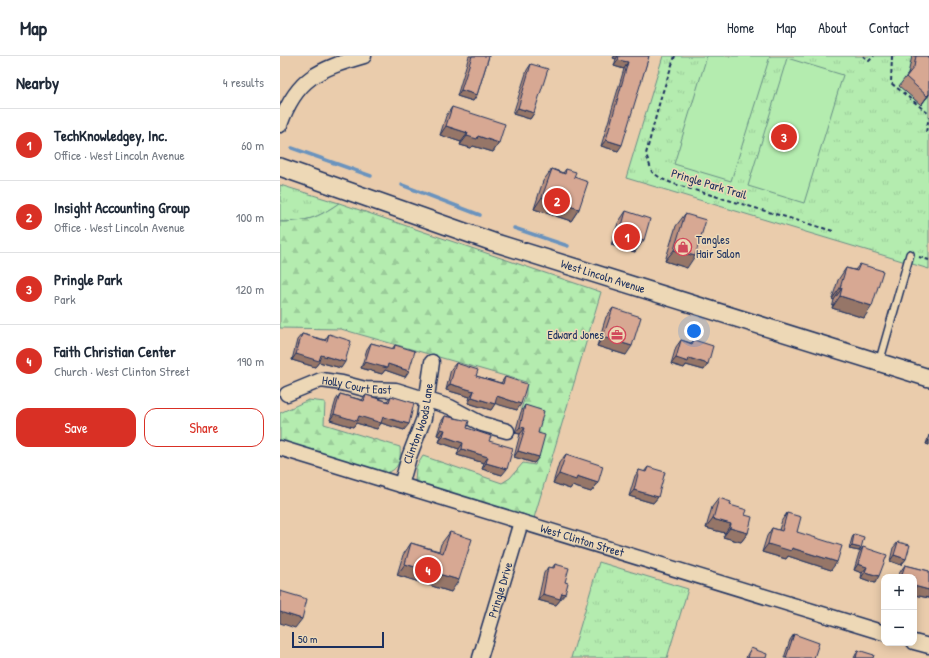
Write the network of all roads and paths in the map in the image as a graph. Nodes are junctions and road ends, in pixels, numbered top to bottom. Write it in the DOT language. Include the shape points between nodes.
graph roads {
  1 [pos="364,56"];
  2 [pos="675,56"];
  3 [pos="863,56"];
  4 [pos="874,56"];
  5 [pos="892,56"];
  6 [pos="929,116"];
  7 [pos="280,126"];
  8 [pos="926,132"];
  9 [pos="280,167"];
  10 [pos="833,231"];
  11 [pos="910,254"];
  12 [pos="432,362"];
  13 [pos="879,363"];
  14 [pos="929,378"];
  15 [pos="287,394"];
  16 [pos="427,400"];
  17 [pos="507,431"];
  18 [pos="280,448"];
  19 [pos="401,485"];
  20 [pos="521,522"];
  21 [pos="881,632"];
  22 [pos="917,643"];
  23 [pos="929,646"];
  24 [pos="480,658"];
  1 -- 7 [label="street" via="335,64 315,74 297,91"];
  2 -- 10 [label="path, Pringle Park Trail" via="646,154 652,172 674,184"];
  3 -- 4 [label="path" via="869,61"];
  5 -- 6 [label="path" via="891,83"];
  6 -- 8 [label="path"];
  9 -- 13 [label="street, West Lincoln Avenue" via="493,242"];
  11 -- 13 [label="lane"];
  12 -- 16 [label="street, Clinton Woods Lane"];
  13 -- 14 [label="street, West Lincoln Avenue"];
  15 -- 16 [label="street, Holly Court East" via="310,383 330,380 365,389 396,390"];
  16 -- 17 [label="street, Holly Court East" via="450,407 482,424"];
  16 -- 19 [label="street, Clinton Woods Lane" via="421,431 409,457"];
  18 -- 19 [label="street, West Clinton Street"];
  19 -- 20 [label="street, West Clinton Street"];
  20 -- 21 [label="street, West Clinton Street"];
  20 -- 24 [label="street, Pringle Drive"];
  22 -- 23 [label="street"];
}
